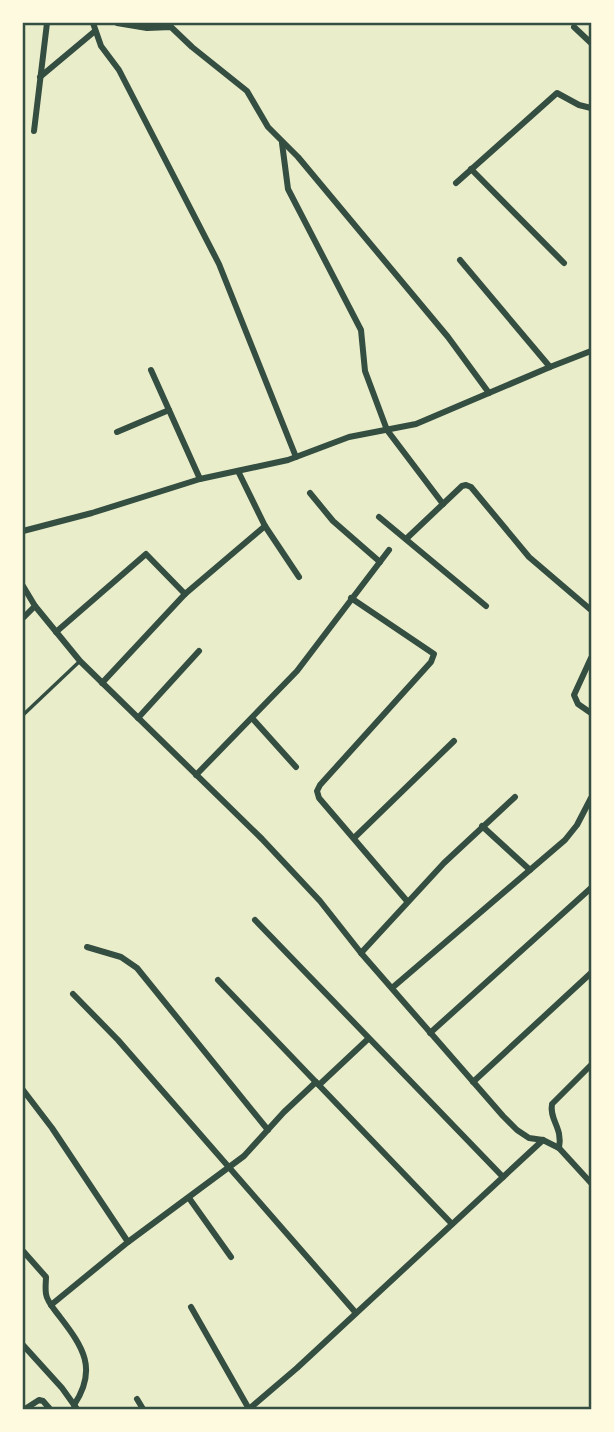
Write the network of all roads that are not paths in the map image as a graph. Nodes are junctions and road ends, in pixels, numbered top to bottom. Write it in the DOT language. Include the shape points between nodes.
graph roads {
  1 [pos="47,23"];
  2 [pos="93,23"];
  3 [pos="117,23"];
  4 [pos="574,27"];
  5 [pos="96,31"];
  6 [pos="591,43"];
  7 [pos="40,77"];
  8 [pos="591,108"];
  9 [pos="34,131"];
  10 [pos="282,143"];
  11 [pos="471,169"];
  12 [pos="456,183"];
  13 [pos="460,260"];
  14 [pos="565,263"];
  15 [pos="591,351"];
  16 [pos="550,367"];
  17 [pos="151,370"];
  18 [pos="489,393"];
  19 [pos="169,410"];
  20 [pos="387,430"];
  21 [pos="117,432"];
  22 [pos="296,457"];
  23 [pos="237,471"];
  24 [pos="200,479"];
  25 [pos="310,493"];
  26 [pos="443,504"];
  27 [pos="379,517"];
  28 [pos="265,526"];
  29 [pos="23,531"];
  30 [pos="406,539"];
  31 [pos="389,550"];
  32 [pos="380,562"];
  33 [pos="299,577"];
  34 [pos="23,586"];
  35 [pos="185,594"];
  36 [pos="351,598"];
  37 [pos="35,606"];
  38 [pos="486,606"];
  39 [pos="591,610"];
  40 [pos="23,618"];
  41 [pos="56,632"];
  42 [pos="200,651"];
  43 [pos="591,658"];
  44 [pos="80,661"];
  45 [pos="102,683"];
  46 [pos="591,713"];
  47 [pos="23,715"];
  48 [pos="138,718"];
  49 [pos="252,718"];
  50 [pos="454,741"];
  51 [pos="296,767"];
  52 [pos="196,775"];
  53 [pos="515,797"];
  54 [pos="591,799"];
  55 [pos="482,826"];
  56 [pos="354,838"];
  57 [pos="530,870"];
  58 [pos="591,888"];
  59 [pos="407,901"];
  60 [pos="255,920"];
  61 [pos="87,947"];
  62 [pos="361,953"];
  63 [pos="591,973"];
  64 [pos="218,980"];
  65 [pos="392,988"];
  66 [pos="73,994"];
  67 [pos="430,1033"];
  68 [pos="368,1039"];
  69 [pos="591,1065"];
  70 [pos="473,1082"];
  71 [pos="318,1084"];
  72 [pos="23,1090"];
  73 [pos="268,1130"];
  74 [pos="543,1140"];
  75 [pos="559,1148"];
  76 [pos="228,1168"];
  77 [pos="503,1177"];
  78 [pos="591,1183"];
  79 [pos="189,1198"];
  80 [pos="452,1224"];
  81 [pos="128,1242"];
  82 [pos="23,1251"];
  83 [pos="231,1257"];
  84 [pos="51,1305"];
  85 [pos="191,1307"];
  86 [pos="356,1313"];
  87 [pos="23,1345"];
  88 [pos="137,1399"];
  89 [pos="75,1407"];
  90 [pos="25,1409"];
  91 [pos="50,1409"];
  92 [pos="143,1409"];
  93 [pos="249,1409"];
  1 -- 7 [label="street"];
  2 -- 5 [label="street"];
  3 -- 10 [label="street" via="174,29 247,92"];
  4 -- 6 [label="street"];
  5 -- 7 [label="street"];
  5 -- 22 [label="street" via="219,264"];
  7 -- 9 [label="street"];
  8 -- 11 [label="street" via="557,93"];
  10 -- 18 [label="street" via="448,337"];
  10 -- 20 [label="street" via="288,189 361,330 365,371"];
  11 -- 12 [label="street"];
  11 -- 14 [label="street"];
  13 -- 16 [label="street"];
  15 -- 16 [label="street"];
  16 -- 18 [label="street"];
  17 -- 19 [label="street"];
  18 -- 20 [label="street" via="416,424"];
  19 -- 21 [label="street"];
  19 -- 24 [label="street"];
  20 -- 22 [label="street" via="340,440"];
  20 -- 26 [label="street"];
  22 -- 23 [label="street"];
  23 -- 24 [label="street"];
  23 -- 28 [label="street"];
  24 -- 29 [label="street"];
  25 -- 32 [label="street" via="333,521"];
  26 -- 30 [label="street"];
  26 -- 39 [label="street" via="461,486 471,487 529,557"];
  27 -- 30 [label="street"];
  28 -- 33 [label="street"];
  28 -- 35 [label="street"];
  30 -- 38 [label="street"];
  31 -- 32 [label="street"];
  32 -- 36 [label="street"];
  34 -- 37 [label="street"];
  35 -- 41 [label="street" via="146,554"];
  35 -- 45 [label="street"];
  36 -- 49 [label="street" via="297,671"];
  36 -- 56 [label="street" via="434,654 317,791"];
  37 -- 40 [label="street"];
  37 -- 41 [label="street"];
  41 -- 44 [label="street"];
  42 -- 48 [label="street"];
  43 -- 46 [label="street" via="574,695"];
  44 -- 45 [label="street"];
  44 -- 47 [label="lane"];
  45 -- 48 [label="street"];
  48 -- 52 [label="street"];
  49 -- 51 [label="street"];
  49 -- 52 [label="street"];
  50 -- 56 [label="street"];
  52 -- 62 [label="street" via="320,901"];
  53 -- 55 [label="street"];
  54 -- 57 [label="street" via="570,835"];
  55 -- 57 [label="street"];
  55 -- 59 [label="street"];
  56 -- 59 [label="street"];
  57 -- 65 [label="street"];
  58 -- 67 [label="street"];
  59 -- 62 [label="street"];
  60 -- 68 [label="street"];
  61 -- 73 [label="street" via="121,957 136,968"];
  62 -- 65 [label="street"];
  63 -- 70 [label="street"];
  64 -- 71 [label="street"];
  65 -- 67 [label="street"];
  66 -- 76 [label="street"];
  67 -- 70 [label="street"];
  68 -- 71 [label="street"];
  68 -- 77 [label="street"];
  69 -- 75 [label="street" via="552,1104 561,1137"];
  70 -- 74 [label="street" via="517,1130"];
  71 -- 73 [label="street"];
  71 -- 80 [label="street"];
  72 -- 81 [label="street"];
  73 -- 76 [label="street"];
  74 -- 75 [label="street"];
  74 -- 77 [label="street"];
  75 -- 78 [label="street"];
  76 -- 79 [label="street"];
  76 -- 86 [label="street"];
  77 -- 80 [label="street"];
  79 -- 81 [label="street"];
  79 -- 83 [label="street"];
  80 -- 86 [label="street"];
  81 -- 84 [label="street"];
  82 -- 84 [label="street" via="46,1277"];
  84 -- 89 [label="street" via="78,1341 87,1372"];
  85 -- 93 [label="street"];
  86 -- 93 [label="street"];
  87 -- 89 [label="street"];
  88 -- 92 [label="street"];
  90 -- 91 [label="street" via="39,1400"];
}
